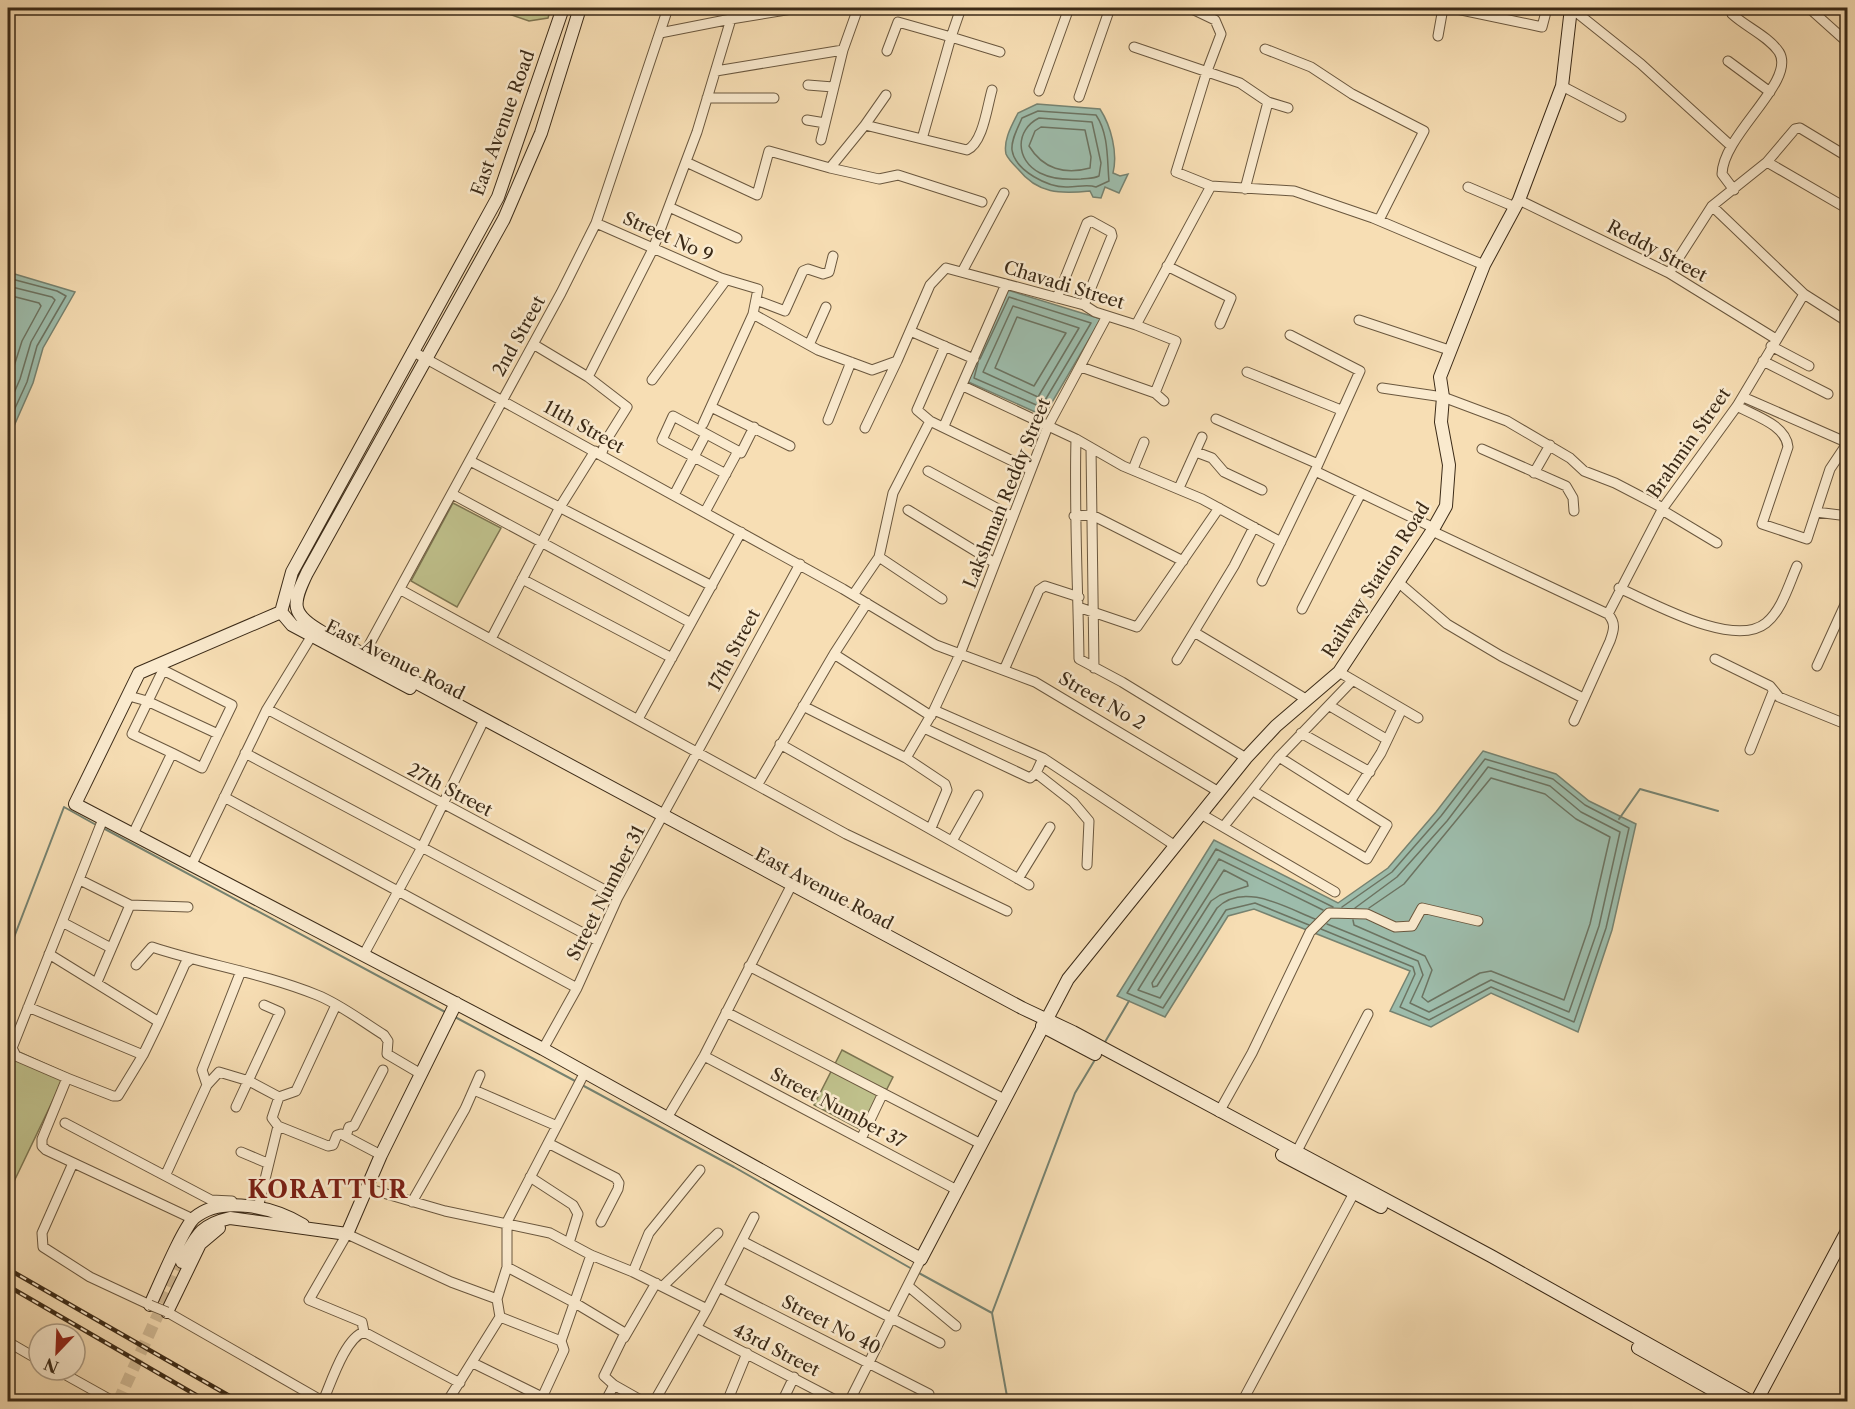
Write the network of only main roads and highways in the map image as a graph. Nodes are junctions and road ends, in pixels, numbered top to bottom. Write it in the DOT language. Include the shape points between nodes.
graph roads {
  1 [pos="563,8"];
  2 [pos="580,8"];
  3 [pos="1571,8"];
  4 [pos="295,566"];
  5 [pos="307,573"];
  6 [pos="281,612"];
  7 [pos="362,659"];
  8 [pos="661,819"];
  9 [pos="454,1008"];
  10 [pos="1044,1022"];
  11 [pos="1117,1061"];
  12 [pos="1356,1189"];
  13 [pos="309,1229"];
  14 [pos="1848,1229"];
  15 [pos="1843,1248"];
  16 [pos="182,1262"];
  17 [pos="150,1305"];
  18 [pos="167,1312"];
  19 [pos="1734,1401"];
  20 [pos="1754,1401"];
  1 -- 4 [label="main road, East Avenue Road" via="498,197"];
  2 -- 5 [label="main road, East Avenue Road" via="524,177"];
  3 -- 10 [label="main road, Railway Station Road" via="1562,86 1517,203 1484,265 1440,377 1441,422 1449,465 1446,506 1338,672 1246,758 1068,979"];
  4 -- 5 [label="main road"];
  4 -- 6 [label="main road, East Avenue Road"];
  5 -- 7 [label="main road, East Avenue Road" via="296,599 297,613"];
  6 -- 7 [label="main road, East Avenue Road" via="311,637"];
  6 -- 9 [label="main road" via="139,673 75,804 364,954"];
  7 -- 8 [label="main road, East Avenue Road"];
  7 -- 8 [label="main road, East Avenue Road"];
  8 -- 10 [label="main road, East Avenue Road"];
  8 -- 10 [label="main road, East Avenue Road"];
  9 -- 10 [label="main road, Railway Station Road" via="543,1049 581,1080 668,1118 919,1263"];
  9 -- 13 [label="main road" via="346,1234"];
  10 -- 11 [label="main road, East Avenue Road"];
  11 -- 12 [label="main road"];
  11 -- 12 [label="main road" via="1296,1153"];
  12 -- 19 [label="main road"];
  12 -- 20 [label="main road"];
  13 -- 16 [label="main road" via="254,1219 213,1222 200,1231"];
  13 -- 17 [label="main road" via="288,1216 258,1207 210,1209 193,1219"];
  13 -- 18 [label="main road" via="285,1232 245,1224 216,1229 200,1244"];
  14 -- 15 [label="main road"];
  15 -- 20 [label="main road"];
}
